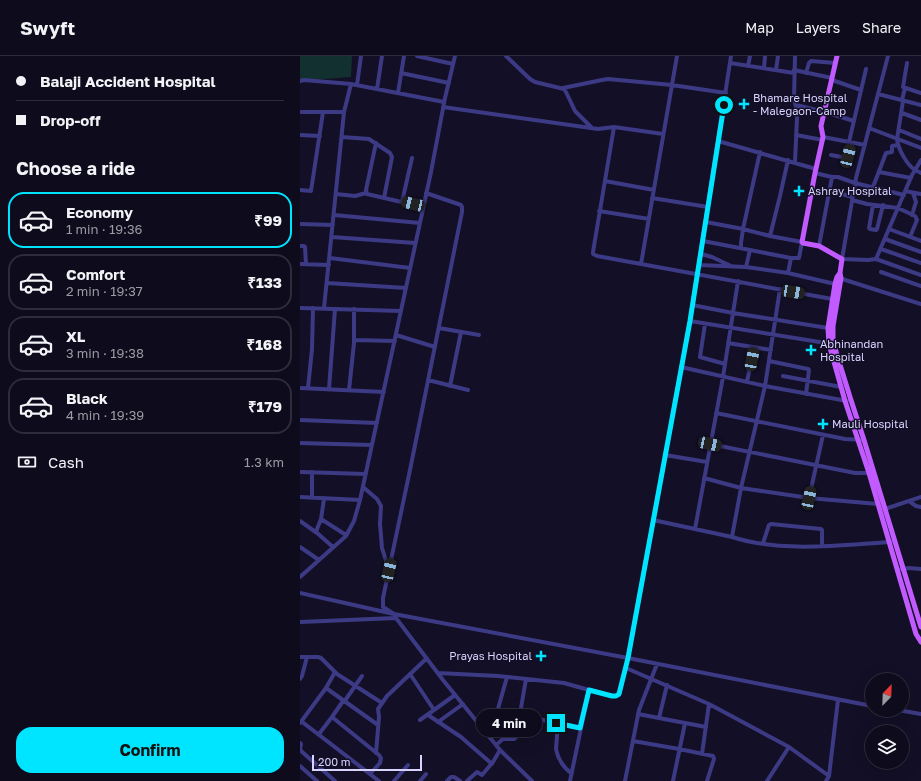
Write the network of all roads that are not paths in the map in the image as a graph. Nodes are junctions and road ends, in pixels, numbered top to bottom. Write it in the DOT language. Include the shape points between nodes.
graph roads {
  1 [pos="361,56"];
  2 [pos="382,56"];
  3 [pos="404,56"];
  4 [pos="417,56"];
  5 [pos="455,56"];
  6 [pos="506,56"];
  7 [pos="677,56"];
  8 [pos="731,56"];
  9 [pos="750,56"];
  10 [pos="765,56"];
  11 [pos="778,56"];
  12 [pos="795,56"];
  13 [pos="837,56"];
  14 [pos="888,56"];
  15 [pos="730,63"];
  16 [pos="835,63"];
  17 [pos="907,63"];
  18 [pos="453,64"];
  19 [pos="748,66"];
  20 [pos="764,68"];
  21 [pos="866,69"];
  22 [pos="776,70"];
  23 [pos="794,72"];
  24 [pos="401,73"];
  25 [pos="806,73"];
  26 [pos="832,79"];
  27 [pos="300,81"];
  28 [pos="449,83"];
  29 [pos="351,84"];
  30 [pos="357,85"];
  31 [pos="672,85"];
  32 [pos="563,88"];
  33 [pos="905,88"];
  34 [pos="377,89"];
  35 [pos="861,90"];
  36 [pos="398,93"];
  37 [pos="726,93"];
  38 [pos="921,93"];
  39 [pos="878,94"];
  40 [pos="902,100"];
  41 [pos="444,102"];
  42 [pos="796,105"];
  43 [pos="921,105"];
  44 [pos="443,107"];
  45 [pos="300,112"];
  46 [pos="323,112"];
  47 [pos="344,112"];
  48 [pos="825,112"];
  49 [pos="902,113"];
  50 [pos="921,120"];
  51 [pos="854,121"];
  52 [pos="614,127"];
  53 [pos="592,128"];
  54 [pos="869,128"];
  55 [pos="899,130"];
  56 [pos="663,134"];
  57 [pos="300,135"];
  58 [pos="796,135"];
  59 [pos="320,136"];
  60 [pos="342,137"];
  61 [pos="823,138"];
  62 [pos="897,139"];
  63 [pos="921,139"];
  64 [pos="718,141"];
  65 [pos="850,142"];
  66 [pos="376,143"];
  67 [pos="865,145"];
  68 [pos="898,145"];
  69 [pos="921,148"];
  70 [pos="760,152"];
  71 [pos="831,155"];
  72 [pos="412,158"];
  73 [pos="788,160"];
  74 [pos="795,162"];
  75 [pos="921,162"];
  76 [pos="816,171"];
  77 [pos="915,171"];
  78 [pos="879,172"];
  79 [pos="921,173"];
  80 [pos="832,177"];
  81 [pos="911,178"];
  82 [pos="605,181"];
  83 [pos="855,183"];
  84 [pos="873,187"];
  85 [pos="300,190"];
  86 [pos="654,190"];
  87 [pos="829,190"];
  88 [pos="366,193"];
  89 [pos="426,193"];
  90 [pos="904,193"];
  91 [pos="913,193"];
  92 [pos="336,194"];
  93 [pos="921,194"];
  94 [pos="384,198"];
  95 [pos="652,198"];
  96 [pos="852,199"];
  97 [pos="402,202"];
  98 [pos="873,205"];
  99 [pos="883,205"];
  100 [pos="423,207"];
  101 [pos="708,207"];
  102 [pos="898,208"];
  103 [pos="600,211"];
  104 [pos="334,215"];
  105 [pos="912,215"];
  106 [pos="649,219"];
  107 [pos="706,222"];
  108 [pos="420,223"];
  109 [pos="300,224"];
  110 [pos="333,225"];
  111 [pos="889,229"];
  112 [pos="743,230"];
  113 [pos="770,236"];
  114 [pos="910,237"];
  115 [pos="332,238"];
  116 [pos="885,239"];
  117 [pos="703,241"];
  118 [pos="921,241"];
  119 [pos="802,242"];
  120 [pos="415,244"];
  121 [pos="300,246"];
  122 [pos="819,246"];
  123 [pos="741,248"];
  124 [pos="881,249"];
  125 [pos="750,250"];
  126 [pos="921,252"];
  127 [pos="701,254"];
  128 [pos="330,258"];
  129 [pos="791,258"];
  130 [pos="842,259"];
  131 [pos="876,259"];
  132 [pos="921,263"];
  133 [pos="300,264"];
  134 [pos="306,264"];
  135 [pos="641,264"];
  136 [pos="329,265"];
  137 [pos="699,265"];
  138 [pos="734,267"];
  139 [pos="746,267"];
  140 [pos="410,268"];
  141 [pos="882,272"];
  142 [pos="697,274"];
  143 [pos="788,274"];
  144 [pos="921,275"];
  145 [pos="839,276"];
  146 [pos="738,281"];
  147 [pos="327,283"];
  148 [pos="835,284"];
  149 [pos="921,286"];
  150 [pos="406,288"];
  151 [pos="780,289"];
  152 [pos="832,299"];
  153 [pos="921,304"];
  154 [pos="692,305"];
  155 [pos="300,308"];
  156 [pos="313,308"];
  157 [pos="324,308"];
  158 [pos="334,308"];
  159 [pos="354,309"];
  160 [pos="401,311"];
  161 [pos="733,313"];
  162 [pos="775,319"];
  163 [pos="690,321"];
  164 [pos="705,324"];
  165 [pos="439,328"];
  166 [pos="731,328"];
  167 [pos="828,328"];
  168 [pos="461,332"];
  169 [pos="396,335"];
  170 [pos="479,335"];
  171 [pos="773,335"];
  172 [pos="354,340"];
  173 [pos="395,341"];
  174 [pos="728,343"];
  175 [pos="832,344"];
  176 [pos="435,347"];
  177 [pos="754,347"];
  178 [pos="771,350"];
  179 [pos="769,361"];
  180 [pos="725,364"];
  181 [pos="681,367"];
  182 [pos="783,376"];
  183 [pos="723,377"];
  184 [pos="428,380"];
  185 [pos="808,380"];
  186 [pos="747,382"];
  187 [pos="450,386"];
  188 [pos="765,386"];
  189 [pos="841,387"];
  190 [pos="300,388"];
  191 [pos="308,388"];
  192 [pos="329,389"];
  193 [pos="349,390"];
  194 [pos="468,390"];
  195 [pos="384,392"];
  196 [pos="806,394"];
  197 [pos="848,401"];
  198 [pos="716,413"];
  199 [pos="300,420"];
  200 [pos="757,421"];
  201 [pos="377,423"];
  202 [pos="823,435"];
  203 [pos="858,440"];
  204 [pos="864,440"];
  205 [pos="300,443"];
  206 [pos="710,444"];
  207 [pos="372,445"];
  208 [pos="750,452"];
  209 [pos="665,455"];
  210 [pos="707,462"];
  211 [pos="816,465"];
  212 [pos="300,472"];
  213 [pos="312,472"];
  214 [pos="871,472"];
  215 [pos="366,474"];
  216 [pos="704,478"];
  217 [pos="363,487"];
  218 [pos="741,488"];
  219 [pos="300,497"];
  220 [pos="921,497"];
  221 [pos="312,498"];
  222 [pos="324,498"];
  223 [pos="809,498"];
  224 [pos="360,500"];
  225 [pos="909,501"];
  226 [pos="878,504"];
  227 [pos="921,507"];
  228 [pos="885,509"];
  229 [pos="321,519"];
  230 [pos="653,520"];
  231 [pos="300,521"];
  232 [pos="695,529"];
  233 [pos="317,533"];
  234 [pos="346,535"];
  235 [pos="732,537"];
  236 [pos="889,542"];
  237 [pos="895,542"];
  238 [pos="763,543"];
  239 [pos="822,546"];
  240 [pos="300,547"];
  241 [pos="333,547"];
  242 [pos="319,560"];
  243 [pos="903,568"];
  244 [pos="921,569"];
  245 [pos="389,570"];
  246 [pos="897,570"];
  247 [pos="301,574"];
  248 [pos="300,594"];
  249 [pos="395,616"];
  250 [pos="300,622"];
  251 [pos="921,627"];
  252 [pos="921,642"];
  253 [pos="300,656"];
  254 [pos="307,657"];
  255 [pos="628,658"];
  256 [pos="426,659"];
  257 [pos="657,664"];
  258 [pos="626,668"];
  259 [pos="335,672"];
  260 [pos="438,673"];
  261 [pos="410,674"];
  262 [pos="362,676"];
  263 [pos="507,677"];
  264 [pos="300,679"];
  265 [pos="526,679"];
  266 [pos="652,679"];
  267 [pos="667,685"];
  268 [pos="355,686"];
  269 [pos="326,688"];
  270 [pos="589,690"];
  271 [pos="455,695"];
  272 [pos="838,700"];
  273 [pos="344,701"];
  274 [pos="382,703"];
  275 [pos="463,704"];
  276 [pos="710,704"];
  277 [pos="865,705"];
  278 [pos="434,710"];
  279 [pos="909,712"];
  280 [pos="638,714"];
  281 [pos="921,714"];
  282 [pos="428,715"];
  283 [pos="520,715"];
  284 [pos="332,717"];
  285 [pos="659,718"];
  286 [pos="420,720"];
  287 [pos="301,722"];
  288 [pos="438,722"];
  289 [pos="558,723"];
  290 [pos="685,723"];
  291 [pos="378,725"];
  292 [pos="706,726"];
  293 [pos="580,728"];
  294 [pos="319,734"];
  295 [pos="490,737"];
  296 [pos="633,741"];
  297 [pos="300,743"];
  298 [pos="496,745"];
  299 [pos="789,747"];
  300 [pos="679,749"];
  301 [pos="500,750"];
  302 [pos="376,752"];
  303 [pos="702,754"];
  304 [pos="492,764"];
  305 [pos="408,765"];
  306 [pos="300,766"];
  307 [pos="571,772"];
  308 [pos="370,774"];
  309 [pos="426,774"];
  310 [pos="830,776"];
  311 [pos="317,781"];
  312 [pos="336,781"];
  313 [pos="379,781"];
  314 [pos="394,781"];
  315 [pos="420,781"];
  316 [pos="447,781"];
  317 [pos="460,781"];
  318 [pos="467,781"];
  319 [pos="532,781"];
  320 [pos="570,781"];
  321 [pos="626,781"];
  322 [pos="673,781"];
  323 [pos="707,781"];
  324 [pos="767,781"];
  325 [pos="826,781"];
  1 -- 30 [label="street"];
  2 -- 34 [label="street"];
  3 -- 24 [label="street"];
  4 -- 18 [label="street"];
  5 -- 18 [label="street"];
  6 -- 32 [label="street" via="535,82"];
  7 -- 31 [label="street"];
  8 -- 15 [label="street"];
  9 -- 19 [label="street"];
  10 -- 20 [label="street"];
  11 -- 22 [label="street"];
  12 -- 23 [label="street"];
  13 -- 16 [label="main road"];
  14 -- 39 [label="street"];
  15 -- 19 [label="street"];
  15 -- 37 [label="street"];
  16 -- 25 [label="street" via="811,61"];
  16 -- 26 [label="main road"];
  17 -- 33 [label="street" via="902,86"];
  18 -- 28 [label="street"];
  19 -- 20 [label="street"];
  20 -- 22 [label="street"];
  21 -- 35 [label="street"];
  22 -- 23 [label="street"];
  23 -- 25 [label="street"];
  23 -- 42 [label="street"];
  24 -- 28 [label="street"];
  24 -- 36 [label="street"];
  25 -- 26 [label="street"];
  26 -- 35 [label="street"];
  26 -- 48 [label="main road"];
  27 -- 29 [label="street"];
  28 -- 41 [label="street"];
  29 -- 30 [label="street"];
  29 -- 47 [label="street"];
  30 -- 34 [label="street"];
  31 -- 32 [label="street" via="605,80"];
  31 -- 37 [label="street"];
  31 -- 56 [label="street"];
  32 -- 53 [label="street" via="574,111"];
  33 -- 38 [label="street"];
  33 -- 40 [label="street"];
  34 -- 36 [label="street"];
  35 -- 51 [label="street"];
  36 -- 41 [label="street"];
  37 -- 64 [label="street"];
  39 -- 40 [label="street"];
  39 -- 54 [label="street"];
  40 -- 43 [label="street"];
  40 -- 49 [label="street"];
  41 -- 44 [label="street"];
  42 -- 48 [label="street"];
  42 -- 58 [label="street"];
  44 -- 53 [label="street"];
  44 -- 89 [label="street"];
  45 -- 46 [label="street"];
  46 -- 47 [label="street"];
  46 -- 59 [label="street"];
  47 -- 60 [label="street"];
  48 -- 51 [label="street"];
  48 -- 61 [label="main road"];
  49 -- 50 [label="street"];
  49 -- 55 [label="street"];
  51 -- 65 [label="street"];
  52 -- 53 [label="street"];
  52 -- 56 [label="street"];
  52 -- 82 [label="street"];
  54 -- 62 [label="street"];
  54 -- 67 [label="street"];
  55 -- 62 [label="street"];
  55 -- 63 [label="street"];
  56 -- 86 [label="street"];
  57 -- 59 [label="street"];
  58 -- 61 [label="street"];
  58 -- 74 [label="street"];
  59 -- 85 [label="street" via="311,191"];
  60 -- 66 [label="street" via="366,138"];
  60 -- 92 [label="street"];
  61 -- 65 [label="street"];
  61 -- 76 [label="main road"];
  62 -- 68 [label="street"];
  62 -- 69 [label="street"];
  64 -- 70 [label="street"];
  64 -- 101 [label="street"];
  65 -- 67 [label="street"];
  65 -- 71 [label="street" via="847,158"];
  66 -- 88 [label="street"];
  66 -- 94 [label="street" via="392,156"];
  67 -- 83 [label="street"];
  68 -- 77 [label="street"];
  68 -- 78 [label="street" via="892,146 892,152 886,153"];
  70 -- 73 [label="street"];
  70 -- 112 [label="street"];
  72 -- 97 [label="street"];
  73 -- 74 [label="street"];
  73 -- 113 [label="street"];
  74 -- 76 [label="street"];
  75 -- 77 [label="street"];
  76 -- 80 [label="street"];
  76 -- 119 [label="main road"];
  77 -- 79 [label="street"];
  77 -- 81 [label="street"];
  78 -- 81 [label="street"];
  78 -- 84 [label="street"];
  80 -- 83 [label="street"];
  80 -- 87 [label="street"];
  81 -- 90 [label="street"];
  82 -- 86 [label="street"];
  82 -- 103 [label="street"];
  83 -- 84 [label="street"];
  83 -- 96 [label="street"];
  84 -- 90 [label="street"];
  86 -- 95 [label="street"];
  87 -- 96 [label="street"];
  87 -- 122 [label="street"];
  88 -- 92 [label="street" via="355,196"];
  88 -- 94 [label="street"];
  89 -- 100 [label="street"];
  89 -- 165 [label="street" via="462,207"];
  90 -- 91 [label="street"];
  90 -- 102 [label="street"];
  91 -- 93 [label="street"];
  91 -- 105 [label="street" via="916,202"];
  92 -- 104 [label="street"];
  94 -- 97 [label="street"];
  95 -- 101 [label="street"];
  95 -- 106 [label="street"];
  96 -- 98 [label="street"];
  96 -- 130 [label="street"];
  97 -- 100 [label="street"];
  98 -- 99 [label="street"];
  98 -- 99 [label="street" via="868,228 876,230"];
  99 -- 102 [label="street"];
  100 -- 108 [label="street"];
  101 -- 107 [label="street"];
  102 -- 105 [label="street"];
  102 -- 111 [label="street"];
  103 -- 106 [label="street"];
  103 -- 135 [label="street" via="593,254"];
  104 -- 108 [label="street"];
  104 -- 110 [label="street"];
  105 -- 114 [label="street" via="917,219"];
  106 -- 135 [label="street"];
  107 -- 112 [label="street"];
  107 -- 117 [label="street"];
  108 -- 120 [label="street"];
  109 -- 110 [label="street"];
  110 -- 115 [label="street"];
  111 -- 114 [label="street"];
  111 -- 116 [label="street"];
  112 -- 113 [label="street"];
  112 -- 123 [label="street"];
  113 -- 119 [label="street"];
  114 -- 118 [label="street"];
  115 -- 120 [label="street"];
  115 -- 128 [label="street"];
  116 -- 124 [label="street"];
  116 -- 126 [label="street"];
  117 -- 123 [label="street"];
  117 -- 127 [label="street"];
  119 -- 122 [label="main road"];
  119 -- 129 [label="street" via="799,258"];
  120 -- 140 [label="street"];
  121 -- 134 [label="street" via="305,247"];
  122 -- 130 [label="main road"];
  123 -- 125 [label="street"];
  124 -- 131 [label="street"];
  124 -- 132 [label="street"];
  125 -- 129 [label="street"];
  125 -- 139 [label="street"];
  127 -- 137 [label="street"];
  127 -- 138 [label="street"];
  128 -- 136 [label="street"];
  128 -- 140 [label="street"];
  129 -- 143 [label="street"];
  130 -- 131 [label="street"];
  130 -- 145 [label="main road"];
  131 -- 144 [label="street"];
  133 -- 134 [label="street"];
  134 -- 136 [label="street"];
  135 -- 142 [label="street"];
  136 -- 147 [label="street"];
  137 -- 138 [label="street"];
  137 -- 142 [label="street"];
  138 -- 139 [label="street"];
  139 -- 143 [label="street"];
  140 -- 150 [label="street"];
  141 -- 149 [label="street"];
  142 -- 146 [label="street"];
  142 -- 154 [label="street"];
  143 -- 148 [label="street"];
  145 -- 148 [label="main road"];
  145 -- 153 [label="street"];
  145 -- 175 [label="main road"];
  146 -- 151 [label="street"];
  146 -- 161 [label="street"];
  147 -- 150 [label="street"];
  147 -- 157 [label="street"];
  148 -- 152 [label="main road"];
  150 -- 160 [label="street"];
  151 -- 152 [label="street"];
  151 -- 162 [label="street"];
  152 -- 167 [label="main road"];
  154 -- 161 [label="street"];
  154 -- 163 [label="street"];
  155 -- 156 [label="street"];
  156 -- 157 [label="street"];
  156 -- 191 [label="street"];
  157 -- 158 [label="street"];
  158 -- 159 [label="street"];
  158 -- 192 [label="street"];
  159 -- 160 [label="street"];
  159 -- 172 [label="street"];
  160 -- 169 [label="street"];
  161 -- 162 [label="street"];
  161 -- 166 [label="street"];
  162 -- 167 [label="street"];
  162 -- 171 [label="street"];
  163 -- 164 [label="street"];
  163 -- 181 [label="street"];
  164 -- 166 [label="street"];
  164 -- 180 [label="street" via="700,357"];
  165 -- 168 [label="street"];
  165 -- 176 [label="street"];
  166 -- 171 [label="street"];
  166 -- 174 [label="street"];
  167 -- 175 [label="main road"];
  168 -- 170 [label="street"];
  168 -- 187 [label="street"];
  169 -- 173 [label="street"];
  169 -- 176 [label="street"];
  171 -- 175 [label="street"];
  171 -- 178 [label="street"];
  172 -- 173 [label="street"];
  172 -- 193 [label="street"];
  173 -- 195 [label="street"];
  174 -- 177 [label="street"];
  174 -- 180 [label="street"];
  175 -- 189 [label="main road"];
  175 -- 197 [label="main road"];
  176 -- 184 [label="street"];
  177 -- 178 [label="street"];
  177 -- 186 [label="street"];
  178 -- 179 [label="street"];
  179 -- 185 [label="street" via="807,368"];
  179 -- 188 [label="street"];
  180 -- 183 [label="street"];
  181 -- 183 [label="street"];
  181 -- 209 [label="street"];
  182 -- 185 [label="street"];
  183 -- 186 [label="street"];
  183 -- 198 [label="street"];
  184 -- 187 [label="street"];
  184 -- 245 [label="street"];
  185 -- 189 [label="street"];
  185 -- 196 [label="street"];
  186 -- 188 [label="street"];
  187 -- 194 [label="street"];
  188 -- 196 [label="street"];
  188 -- 200 [label="street"];
  189 -- 197 [label="main road"];
  190 -- 191 [label="street"];
  191 -- 192 [label="street"];
  192 -- 193 [label="street"];
  193 -- 195 [label="street"];
  195 -- 201 [label="street"];
  196 -- 197 [label="street"];
  197 -- 203 [label="main road"];
  197 -- 204 [label="main road"];
  198 -- 200 [label="street"];
  198 -- 206 [label="street"];
  199 -- 201 [label="street"];
  200 -- 202 [label="street"];
  200 -- 208 [label="street"];
  201 -- 207 [label="street"];
  202 -- 203 [label="street"];
  202 -- 211 [label="street"];
  203 -- 204 [label="street"];
  203 -- 214 [label="main road"];
  204 -- 214 [label="main road"];
  205 -- 207 [label="street"];
  206 -- 208 [label="street"];
  206 -- 210 [label="street"];
  207 -- 215 [label="street"];
  208 -- 211 [label="street"];
  208 -- 218 [label="street"];
  209 -- 210 [label="street"];
  209 -- 230 [label="street"];
  210 -- 216 [label="street"];
  211 -- 214 [label="street" via="855,473"];
  211 -- 223 [label="street"];
  212 -- 213 [label="street"];
  213 -- 215 [label="street"];
  213 -- 221 [label="street"];
  214 -- 226 [label="main road"];
  214 -- 228 [label="main road"];
  215 -- 217 [label="street"];
  216 -- 218 [label="street"];
  216 -- 232 [label="street"];
  217 -- 224 [label="street"];
  217 -- 245 [label="street" via="381,506 382,548"];
  218 -- 223 [label="street"];
  218 -- 235 [label="street"];
  219 -- 221 [label="street"];
  220 -- 225 [label="street"];
  221 -- 222 [label="street"];
  222 -- 224 [label="street"];
  222 -- 229 [label="street"];
  223 -- 226 [label="street"];
  224 -- 234 [label="street" via="354,521"];
  225 -- 227 [label="street"];
  225 -- 228 [label="street"];
  226 -- 236 [label="main road"];
  228 -- 237 [label="main road"];
  229 -- 233 [label="street"];
  229 -- 234 [label="street"];
  230 -- 232 [label="street"];
  230 -- 255 [label="street"];
  231 -- 233 [label="street"];
  232 -- 235 [label="street"];
  233 -- 241 [label="street"];
  234 -- 241 [label="street"];
  235 -- 238 [label="street"];
  236 -- 237 [label="street"];
  236 -- 239 [label="street"];
  236 -- 246 [label="main road"];
  237 -- 243 [label="main road"];
  238 -- 239 [label="street"];
  238 -- 239 [label="street" via="771,524 821,529"];
  240 -- 242 [label="street"];
  241 -- 242 [label="street"];
  242 -- 247 [label="street"];
  243 -- 244 [label="street"];
  243 -- 246 [label="street"];
  243 -- 251 [label="main road"];
  245 -- 249 [label="street" via="383,608"];
  246 -- 252 [label="main road" via="916,634"];
  248 -- 249 [label="street"];
  249 -- 250 [label="street"];
  249 -- 255 [label="street"];
  249 -- 256 [label="street"];
  253 -- 254 [label="street"];
  254 -- 259 [label="street" via="320,657"];
  254 -- 264 [label="street"];
  255 -- 257 [label="street"];
  255 -- 258 [label="street"];
  256 -- 260 [label="street"];
  256 -- 261 [label="street"];
  257 -- 266 [label="street"];
  257 -- 272 [label="street"];
  258 -- 266 [label="street"];
  258 -- 270 [label="street" via="619,695 612,696"];
  259 -- 268 [label="street"];
  259 -- 269 [label="street"];
  260 -- 263 [label="street"];
  260 -- 271 [label="street"];
  261 -- 274 [label="street"];
  261 -- 278 [label="street"];
  262 -- 268 [label="street"];
  263 -- 265 [label="street"];
  263 -- 295 [label="street"];
  265 -- 270 [label="street" via="564,683"];
  265 -- 283 [label="street"];
  266 -- 267 [label="street"];
  266 -- 280 [label="street"];
  267 -- 276 [label="street"];
  267 -- 285 [label="street"];
  268 -- 273 [label="street"];
  268 -- 274 [label="street"];
  269 -- 273 [label="street"];
  269 -- 287 [label="street"];
  270 -- 293 [label="street"];
  271 -- 275 [label="street"];
  271 -- 278 [label="street"];
  272 -- 277 [label="street"];
  272 -- 310 [label="street"];
  273 -- 284 [label="street"];
  273 -- 291 [label="street"];
  274 -- 291 [label="street" via="378,709"];
  275 -- 288 [label="street"];
  275 -- 295 [label="street"];
  276 -- 292 [label="street"];
  276 -- 299 [label="street"];
  278 -- 282 [label="street"];
  279 -- 281 [label="street"];
  280 -- 285 [label="street"];
  280 -- 296 [label="street"];
  282 -- 286 [label="street"];
  282 -- 288 [label="street"];
  283 -- 289 [label="street"];
  283 -- 298 [label="street" via="515,738 503,739"];
  284 -- 294 [label="street"];
  284 -- 302 [label="street"];
  285 -- 290 [label="street"];
  287 -- 294 [label="street"];
  288 -- 304 [label="street" via="461,737"];
  289 -- 293 [label="street"];
  289 -- 307 [label="street" via="557,753 564,768"];
  290 -- 292 [label="street"];
  290 -- 300 [label="street"];
  291 -- 302 [label="street"];
  292 -- 303 [label="street"];
  293 -- 307 [label="street"];
  294 -- 308 [label="street"];
  295 -- 298 [label="street"];
  296 -- 300 [label="street"];
  296 -- 321 [label="street"];
  297 -- 312 [label="street" via="301,751"];
  298 -- 301 [label="street"];
  299 -- 310 [label="street"];
  299 -- 324 [label="street"];
  300 -- 303 [label="street"];
  300 -- 322 [label="street"];
  301 -- 304 [label="street"];
  301 -- 319 [label="street"];
  302 -- 308 [label="street" via="381,761"];
  303 -- 323 [label="street" via="714,757"];
  304 -- 318 [label="street" via="482,775 477,772"];
  305 -- 314 [label="street"];
  306 -- 311 [label="street"];
  307 -- 320 [label="street"];
  308 -- 313 [label="street"];
  309 -- 315 [label="street"];
  310 -- 325 [label="street"];
  316 -- 317 [label="street" via="454,777"];
}
